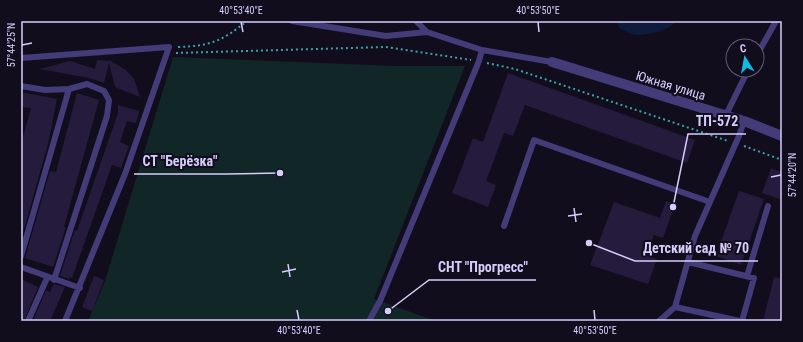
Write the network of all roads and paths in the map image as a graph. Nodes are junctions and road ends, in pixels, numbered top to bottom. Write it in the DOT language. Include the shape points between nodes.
graph roads {
  1 [pos="248,21"];
  2 [pos="292,21"];
  3 [pos="334,21"];
  4 [pos="416,21"];
  5 [pos="776,21"];
  6 [pos="337,29"];
  7 [pos="427,32"];
  8 [pos="765,41"];
  9 [pos="168,50"];
  10 [pos="482,50"];
  11 [pos="21,58"];
  12 [pos="479,61"];
  13 [pos="552,62"];
  14 [pos="744,78"];
  15 [pos="21,86"];
  16 [pos="69,88"];
  17 [pos="726,115"];
  18 [pos="744,121"];
  19 [pos="782,136"];
  20 [pos="736,144"];
  21 [pos="782,160"];
  22 [pos="710,202"];
  23 [pos="768,206"];
  24 [pos="504,226"];
  25 [pos="21,256"];
  26 [pos="688,262"];
  27 [pos="21,267"];
  28 [pos="747,276"];
  29 [pos="47,278"];
  30 [pos="54,280"];
  31 [pos="80,288"];
  32 [pos="675,307"];
  33 [pos="28,321"];
  34 [pos="65,321"];
  35 [pos="369,321"];
  36 [pos="659,321"];
  37 [pos="741,321"];
  1 -- 9 [label="path" via="226,38 199,46"];
  2 -- 6 [label="lane"];
  3 -- 6 [label="lane"];
  4 -- 7 [label="lane"];
  5 -- 8 [label="lane"];
  6 -- 7 [label="lane" via="386,36"];
  7 -- 10 [label="lane"];
  9 -- 11 [label="lane"];
  9 -- 12 [label="path" via="386,47"];
  9 -- 31 [label="lane" via="125,174"];
  10 -- 12 [label="lane"];
  10 -- 13 [label="lane"];
  12 -- 20 [label="path" via="515,69"];
  12 -- 35 [label="lane" via="380,301"];
  13 -- 17 [label="street, Южная улица"];
  14 -- 17 [label="lane"];
  15 -- 16 [label="lane" via="45,90"];
  16 -- 25 [label="lane"];
  16 -- 30 [label="lane" via="87,84 104,91 109,100 107,116"];
  17 -- 18 [label="street, Южная улица"];
  18 -- 19 [label="street, Южная улица"];
  18 -- 20 [label="lane"];
  20 -- 21 [label="path"];
  20 -- 22 [label="lane"];
  22 -- 24 [label="lane" via="534,140"];
  22 -- 26 [label="lane" via="695,236"];
  23 -- 28 [label="lane"];
  26 -- 28 [label="lane"];
  26 -- 32 [label="lane"];
  27 -- 29 [label="lane"];
  28 -- 37 [label="lane" via="754,278"];
  29 -- 30 [label="lane"];
  29 -- 33 [label="lane"];
  30 -- 31 [label="lane"];
  31 -- 34 [label="lane"];
  32 -- 36 [label="lane"];
  32 -- 37 [label="lane"];
}
